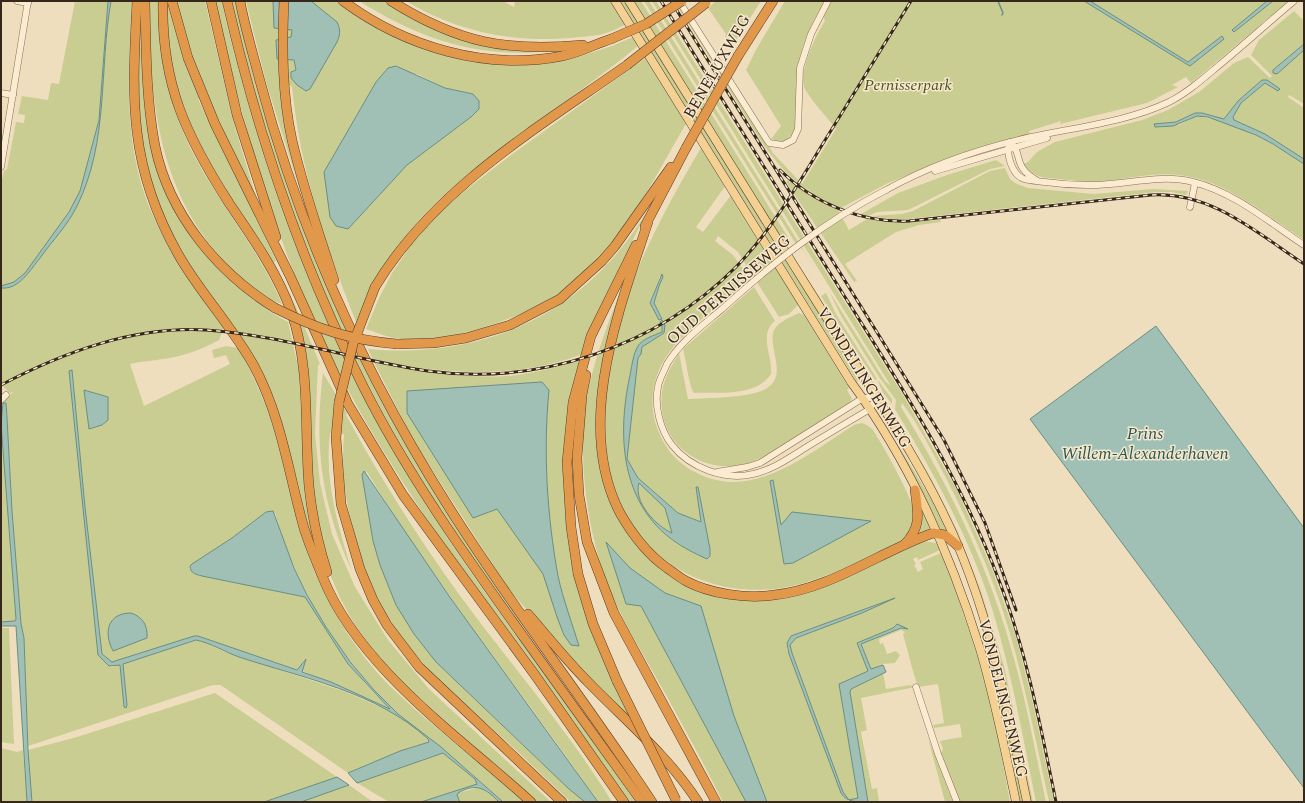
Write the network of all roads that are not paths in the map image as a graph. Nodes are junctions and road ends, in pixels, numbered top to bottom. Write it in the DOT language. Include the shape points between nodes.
graph roads {
  1 [pos="17,1"];
  2 [pos="137,1"];
  3 [pos="145,1"];
  4 [pos="163,1"];
  5 [pos="172,1"];
  6 [pos="211,1"];
  7 [pos="227,1"];
  8 [pos="240,1"];
  9 [pos="284,1"];
  10 [pos="343,1"];
  11 [pos="392,1"];
  12 [pos="615,1"];
  13 [pos="629,1"];
  14 [pos="681,1"];
  15 [pos="773,1"];
  16 [pos="828,1"];
  17 [pos="1294,1"];
  18 [pos="28,2"];
  19 [pos="707,2"];
  20 [pos="595,44"];
  21 [pos="1,93"];
  22 [pos="13,95"];
  23 [pos="1011,146"];
  24 [pos="685,150"];
  25 [pos="1,167"];
  26 [pos="1195,183"];
  27 [pos="1190,207"];
  28 [pos="648,222"];
  29 [pos="1304,245"];
  30 [pos="290,276"];
  31 [pos="603,312"];
  32 [pos="350,327"];
  33 [pos="863,398"];
  34 [pos="876,398"];
  35 [pos="870,409"];
  36 [pos="716,472"];
  37 [pos="916,490"];
  38 [pos="936,533"];
  39 [pos="958,546"];
  40 [pos="900,548"];
  41 [pos="498,580"];
  42 [pos="353,631"];
  43 [pos="916,687"];
  44 [pos="677,801"];
  45 [pos="531,802"];
  46 [pos="562,802"];
  47 [pos="624,802"];
  48 [pos="642,802"];
  49 [pos="652,802"];
  50 [pos="698,802"];
  51 [pos="716,802"];
  52 [pos="957,802"];
  53 [pos="1016,802"];
  54 [pos="1027,802"];
  1 -- 18 [label="street"];
  2 -- 42 [label="highway" via="133,94 136,128 142,167 156,212 179,255 254,366 272,407 303,524 324,581"];
  3 -- 24 [label="highway, bridge" via="148,93 156,148 164,174 188,223 206,249 232,277 275,308 326,331 366,341 434,344 510,325 560,299 602,260"];
  4 -- 42 [label="highway" via="166,55 172,86 188,133 255,241 291,311 303,362 309,486 315,535 331,585"];
  5 -- 30 [label="highway" via="188,58 202,94"];
  6 -- 30 [label="highway" via="237,115"];
  7 -- 48 [label="highway" via="256,116 277,185 316,286 365,390 432,505 474,568"];
  8 -- 32 [label="highway" via="268,113 283,160 317,252"];
  9 -- 32 [label="highway" via="286,103 298,164"];
  10 -- 20 [label="highway" via="397,34 420,44 461,54 508,60 538,59 564,56"];
  11 -- 20 [label="highway" via="441,29 486,43 527,48"];
  12 -- 33 [label="main road, VONDELINGENWEG"];
  13 -- 34 [label="main road, VONDELINGENWEG"];
  14 -- 16 [label="street" via="769,143 783,146 792,140 798,129 800,68 811,34"];
  14 -- 20 [label="highway, bridge" via="656,18"];
  15 -- 24 [label="highway, BENELUXWEG, bridge" via="738,56"];
  17 -- 23 [label="street, OUD PERNISSEWEG" via="1182,95 1144,112"];
  18 -- 22 [label="street"];
  19 -- 46 [label="highway, bridge" via="627,64 497,157 447,198 391,261 375,287 351,350 339,402 336,438 341,504 360,569 380,612 404,650 419,668"];
  21 -- 22 [label="street"];
  22 -- 25 [label="street"];
  23 -- 26 [label="street" via="1015,172 1023,179 1088,185 1155,179"];
  23 -- 36 [label="street, OUD PERNISSEWEG, bridge" via="930,168 836,218 792,248 682,344 667,364 658,387 658,414 667,439 682,455 696,465"];
  24 -- 28 [label="highway"];
  26 -- 27 [label="street"];
  26 -- 29 [label="street" via="1230,197"];
  28 -- 31 [label="highway"];
  28 -- 40 [label="highway" via="619,308 600,411 605,473 611,495 639,542 659,562 687,582 748,596 806,589"];
  30 -- 47 [label="highway" via="348,404 403,495 540,681"];
  31 -- 44 [label="highway, bridge" via="591,336 573,402 568,462 571,527 578,574 593,624"];
  31 -- 51 [label="highway" via="591,351 582,395 577,458 579,495 587,542 614,613"];
  32 -- 41 [label="highway" via="410,443 450,510"];
  33 -- 34 [label="street"];
  33 -- 35 [label="main road, VONDELINGENWEG"];
  33 -- 36 [label="street, OUD PERNISSEWEG" via="754,466"];
  34 -- 35 [label="street"];
  34 -- 39 [label="main road, VONDELINGENWEG" via="942,510"];
  35 -- 36 [label="street, OUD PERNISSEWEG" via="772,467 737,477"];
  35 -- 37 [label="main road, VONDELINGENWEG"];
  37 -- 38 [label="main road, VONDELINGENWEG"];
  37 -- 40 [label="highway" via="918,525"];
  38 -- 39 [label="highway" via="945,535"];
  38 -- 40 [label="highway"];
  38 -- 53 [label="main road, VONDELINGENWEG" via="960,590 980,648"];
  39 -- 54 [label="main road, VONDELINGENWEG" via="976,591 999,671"];
  41 -- 49 [label="highway"];
  41 -- 50 [label="highway" via="587,682 644,737"];
  42 -- 45 [label="highway" via="396,682"];
  43 -- 52 [label="street"];
}
